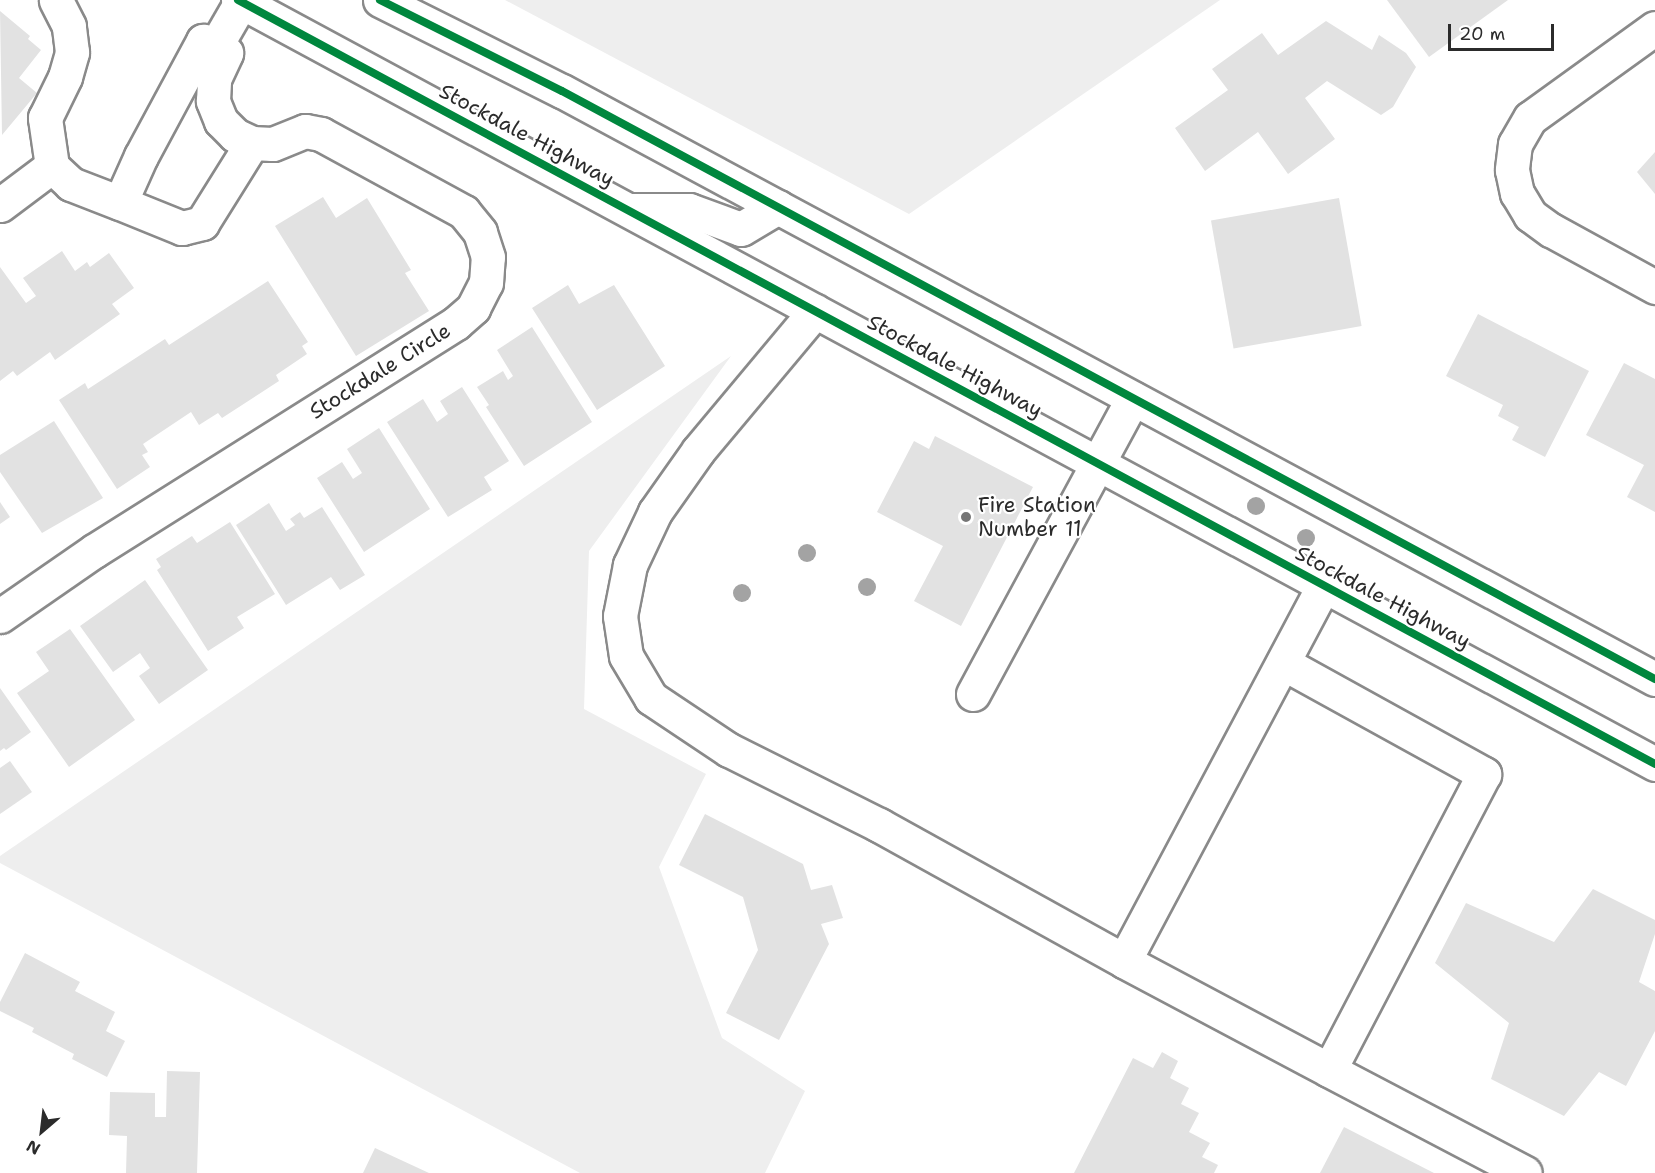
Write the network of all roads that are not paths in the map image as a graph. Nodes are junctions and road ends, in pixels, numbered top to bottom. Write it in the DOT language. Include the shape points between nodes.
graph roads {
  1 [pos="56,0"];
  2 [pos="380,0"];
  3 [pos="240,1"];
  4 [pos="1655,28"];
  5 [pos="215,47"];
  6 [pos="252,143"];
  7 [pos="52,166"];
  8 [pos="120,203"];
  9 [pos="0,205"];
  10 [pos="777,207"];
  11 [pos="627,210"];
  12 [pos="1655,287"];
  13 [pos="815,311"];
  14 [pos="1134,398"];
  15 [pos="1100,464"];
  16 [pos="1324,585"];
  17 [pos="0,616"];
  18 [pos="1283,663"];
  19 [pos="1655,679"];
  20 [pos="973,694"];
  21 [pos="1655,764"];
  22 [pos="1124,961"];
  23 [pos="1329,1070"];
  24 [pos="1525,1173"];
  1 -- 7 [label="main road" via="69,26 72,52 45,118"];
  2 -- 10 [label="main road" via="562,91"];
  3 -- 5 [label="main road"];
  3 -- 11 [label="main road, Stockdale Highway"];
  4 -- 12 [label="main road" via="1530,118 1515,144 1512,170 1517,193 1530,215"];
  5 -- 6 [label="main road" via="226,53 214,79 213,101 221,121 235,135"];
  5 -- 8 [label="main road" via="203,41"];
  6 -- 8 [label="main road" via="202,223 182,228"];
  6 -- 17 [label="main road, Stockdale Circle" via="272,144 305,131 321,134 464,212 480,232 488,257 486,283 473,308 94,551"];
  7 -- 8 [label="main road" via="70,184"];
  7 -- 9 [label="main road"];
  10 -- 11 [label="main road, Stockdale Highway" via="741,229 688,210"];
  10 -- 14 [label="main road"];
  11 -- 13 [label="main road, Stockdale Highway"];
  13 -- 15 [label="main road, Stockdale Highway"];
  13 -- 22 [label="main road" via="698,451 655,512 630,565 620,616 626,656 651,698 729,750 879,825"];
  14 -- 15 [label="main road"];
  14 -- 19 [label="main road"];
  15 -- 16 [label="main road, Stockdale Highway"];
  15 -- 20 [label="main road"];
  16 -- 18 [label="main road"];
  16 -- 21 [label="main road, Stockdale Highway"];
  18 -- 22 [label="main road"];
  18 -- 23 [label="main road" via="1484,774"];
  22 -- 23 [label="main road"];
  23 -- 24 [label="main road"];
}
